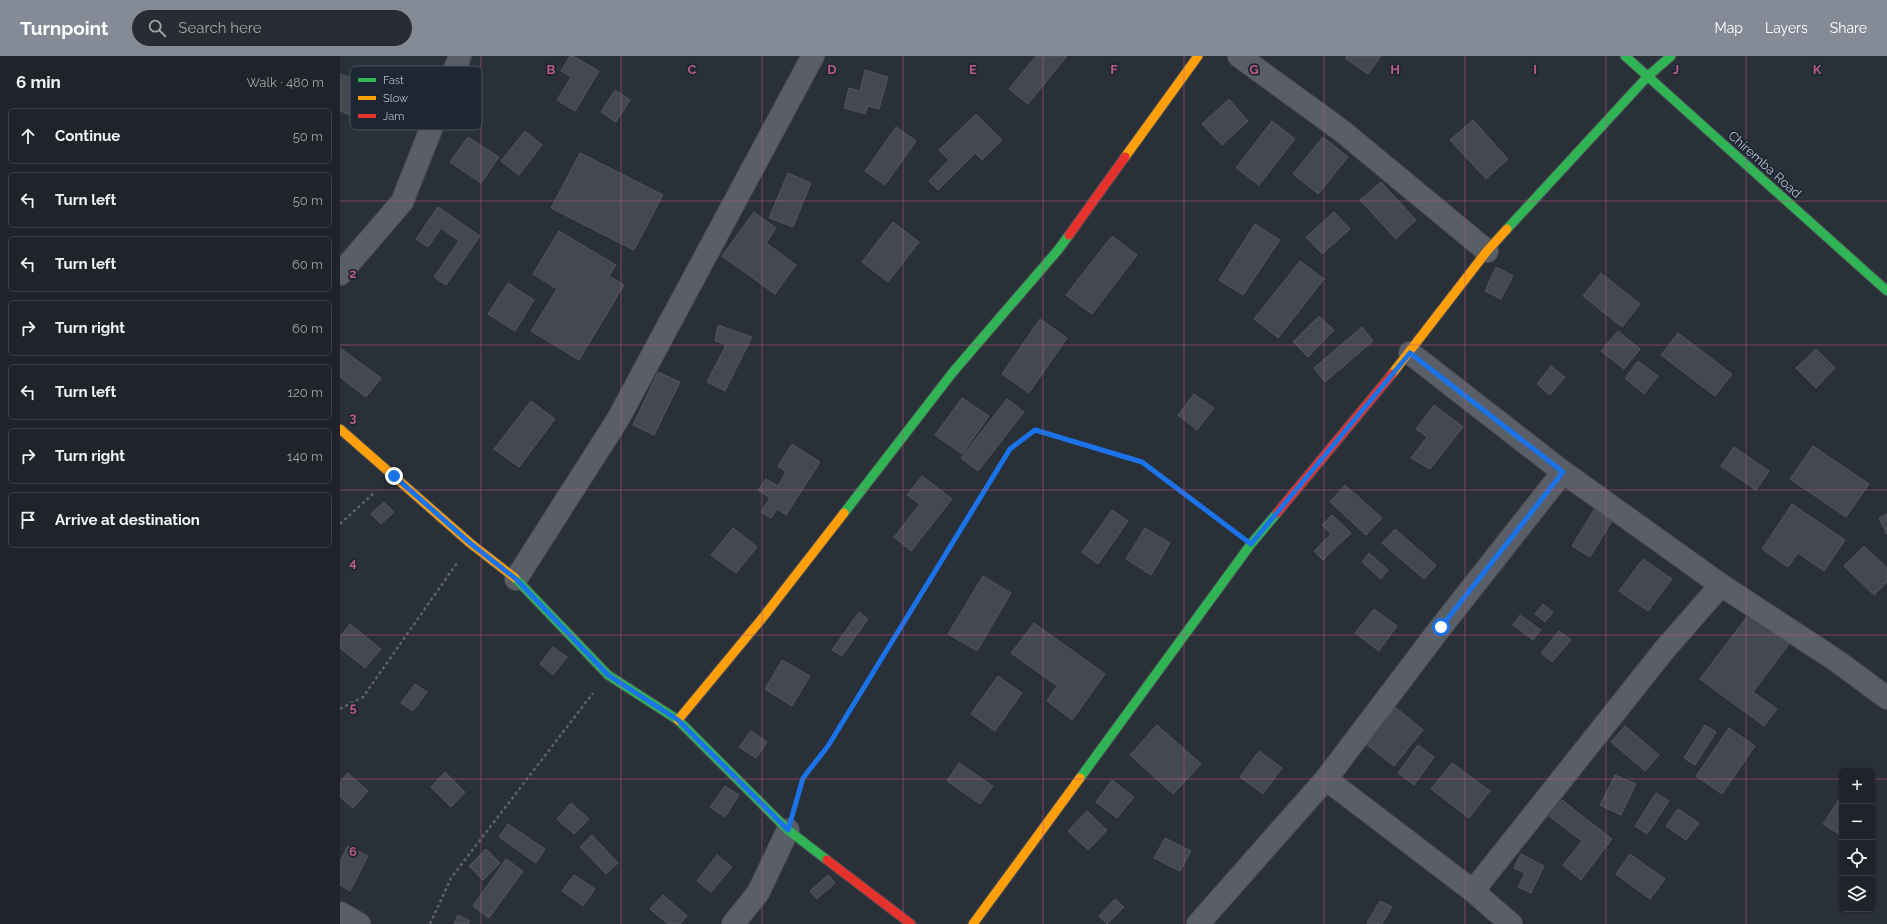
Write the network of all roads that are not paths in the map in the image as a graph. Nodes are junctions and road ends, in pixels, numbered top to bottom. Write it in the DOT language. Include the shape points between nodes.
graph roads {
  1 [pos="460,56"];
  2 [pos="813,56"];
  3 [pos="1198,56"];
  4 [pos="1240,56"];
  5 [pos="1626,56"];
  6 [pos="1670,56"];
  7 [pos="456,66"];
  8 [pos="1648,76"];
  9 [pos="431,130"];
  10 [pos="1487,251"];
  11 [pos="340,274"];
  12 [pos="1887,291"];
  13 [pos="1410,353"];
  14 [pos="340,429"];
  15 [pos="1563,472"];
  16 [pos="516,579"];
  17 [pos="1721,585"];
  18 [pos="1887,698"];
  19 [pos="678,720"];
  20 [pos="1326,779"];
  21 [pos="788,830"];
  22 [pos="1473,891"];
  23 [pos="340,913"];
  24 [pos="359,924"];
  25 [pos="733,924"];
  26 [pos="911,924"];
  27 [pos="973,924"];
  28 [pos="1198,924"];
  29 [pos="1511,924"];
  1 -- 7 [label="street"];
  2 -- 16 [label="street" via="618,418"];
  3 -- 19 [label="street" via="1058,250 953,372 764,616"];
  4 -- 10 [label="street" via="1342,131"];
  5 -- 8 [label="street, Chiremba Road"];
  6 -- 8 [label="street"];
  8 -- 10 [label="street"];
  8 -- 12 [label="street, Chiremba Road"];
  9 -- 11 [label="street" via="402,202"];
  10 -- 13 [label="street"];
  13 -- 15 [label="street"];
  13 -- 27 [label="street" via="1251,544"];
  14 -- 16 [label="street" via="470,543"];
  15 -- 17 [label="street"];
  15 -- 20 [label="street"];
  16 -- 19 [label="street" via="608,675"];
  17 -- 18 [label="street" via="1837,661"];
  17 -- 22 [label="street" via="1666,649"];
  19 -- 21 [label="street"];
  20 -- 22 [label="street"];
  20 -- 28 [label="street"];
  21 -- 25 [label="street" via="758,893"];
  21 -- 26 [label="street"];
  22 -- 29 [label="street"];
  23 -- 24 [label="street"];
}
